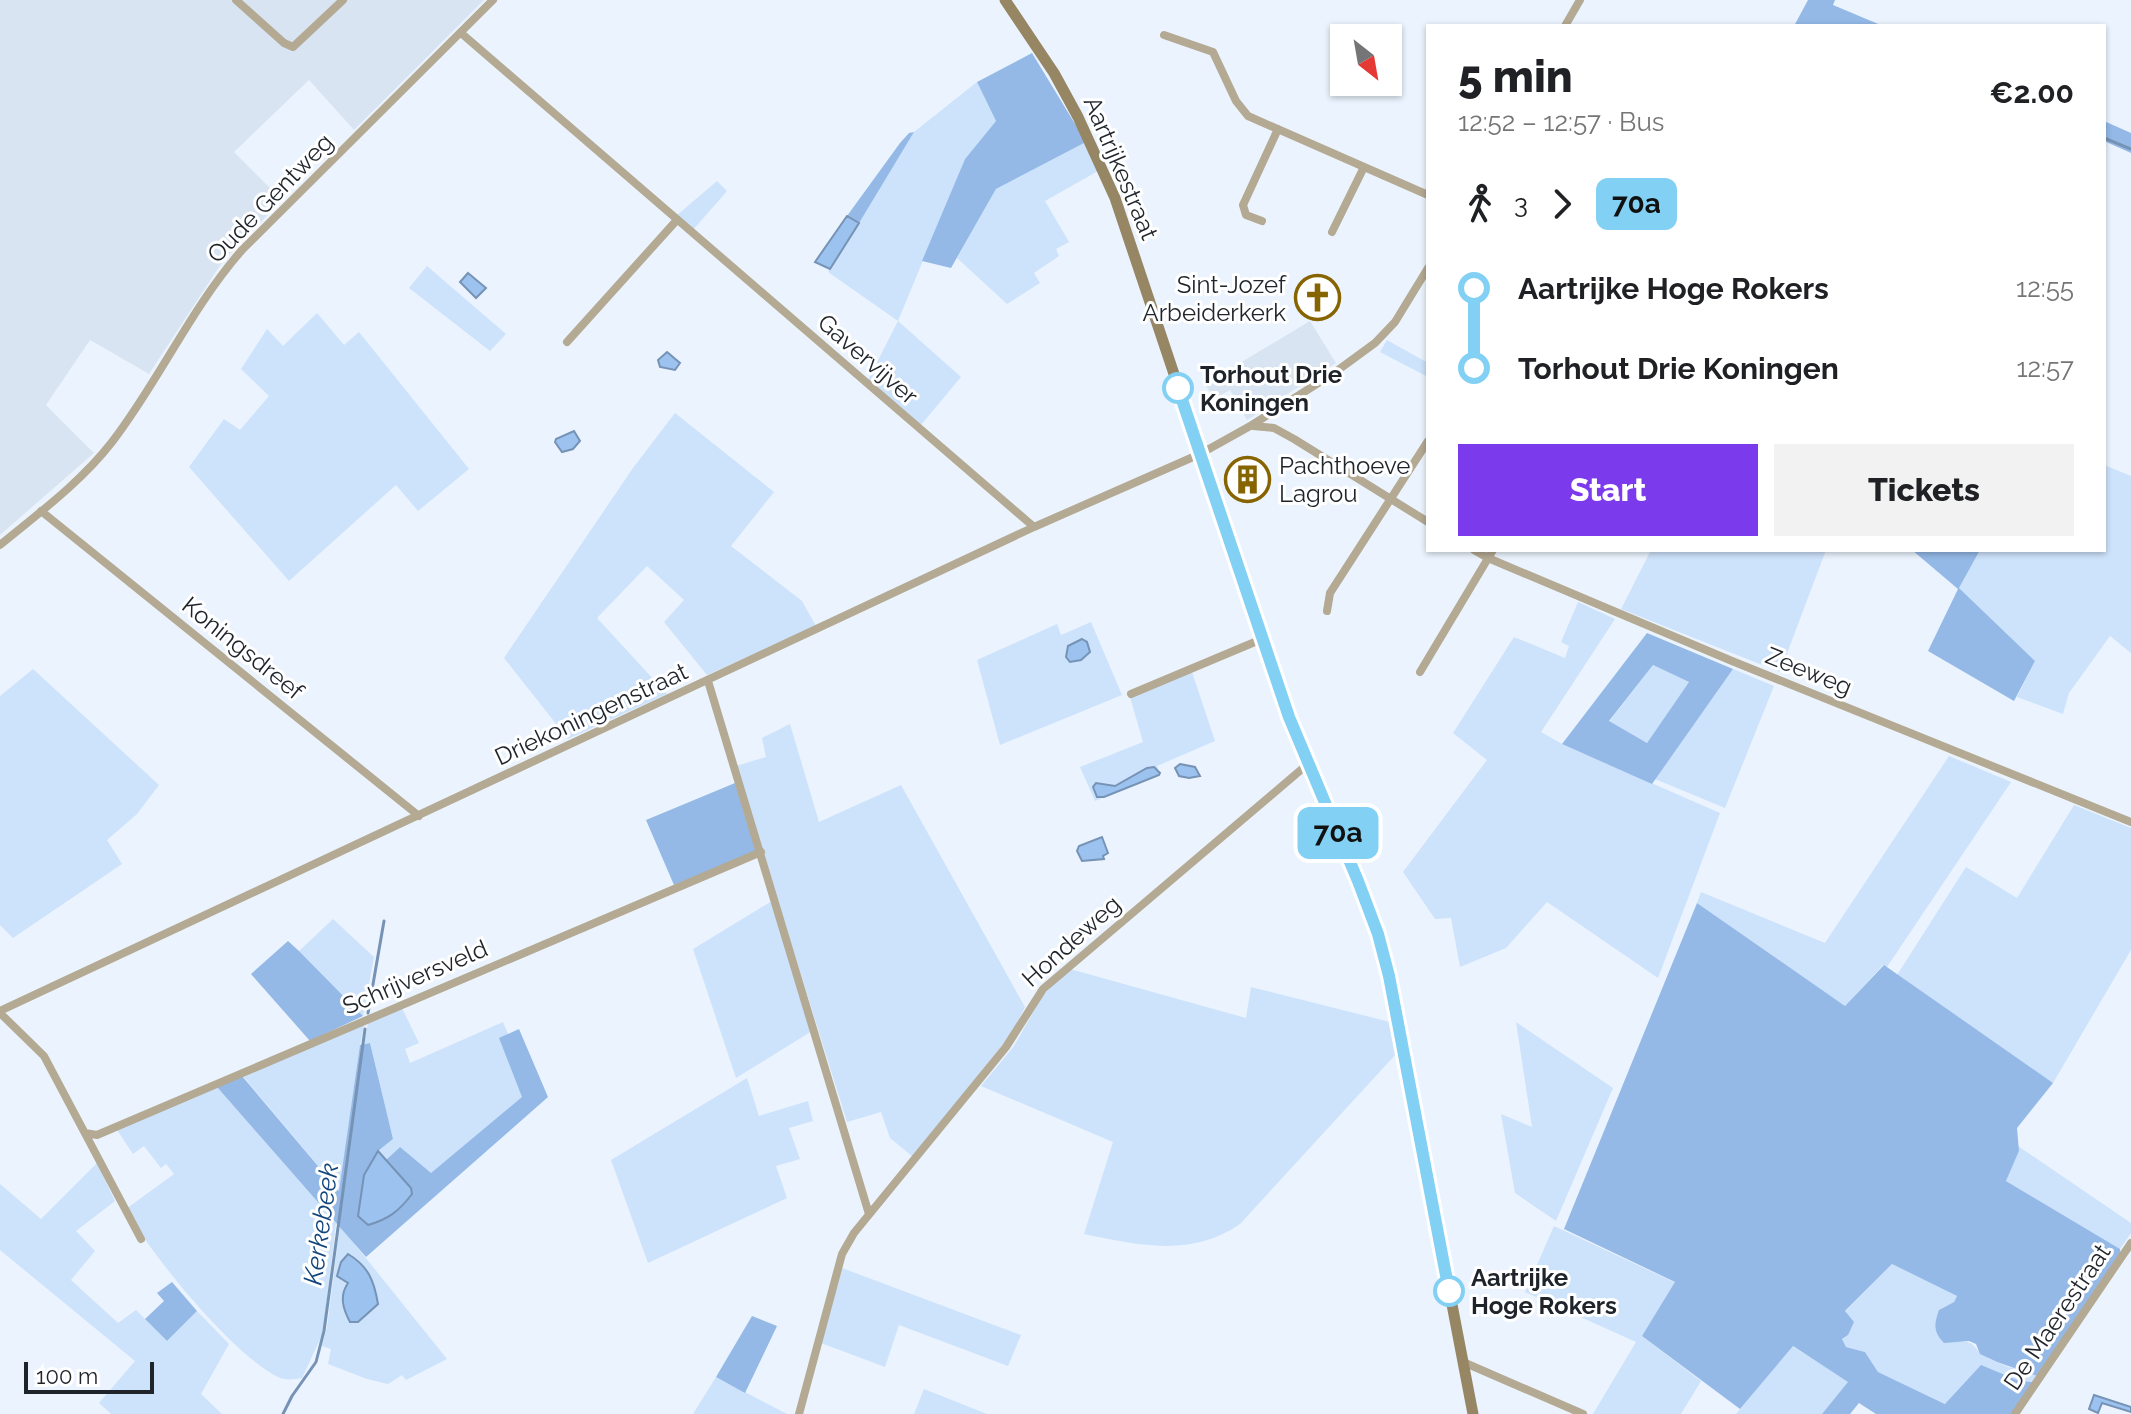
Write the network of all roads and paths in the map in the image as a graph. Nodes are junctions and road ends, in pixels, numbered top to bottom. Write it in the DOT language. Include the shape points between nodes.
graph roads {
  1 [pos="236,0"];
  2 [pos="343,0"];
  3 [pos="493,0"];
  4 [pos="1005,0"];
  5 [pos="1580,0"];
  6 [pos="1566,24"];
  7 [pos="461,33"];
  8 [pos="1164,35"];
  9 [pos="1278,129"];
  10 [pos="1364,167"];
  11 [pos="1426,194"];
  12 [pos="676,221"];
  13 [pos="1262,221"];
  14 [pos="1332,232"];
  15 [pos="1426,272"];
  16 [pos="567,342"];
  17 [pos="1252,425"];
  18 [pos="1426,444"];
  19 [pos="1200,454"];
  20 [pos="1391,499"];
  21 [pos="41,511"];
  22 [pos="1426,521"];
  23 [pos="1034,527"];
  24 [pos="0,545"];
  25 [pos="1490,554"];
  26 [pos="1327,611"];
  27 [pos="1262,639"];
  28 [pos="1420,672"];
  29 [pos="708,681"];
  30 [pos="1131,694"];
  31 [pos="1309,763"];
  32 [pos="419,816"];
  33 [pos="2131,822"];
  34 [pos="761,852"];
  35 [pos="0,1012"];
  36 [pos="85,1133"];
  37 [pos="869,1214"];
  38 [pos="141,1239"];
  39 [pos="2131,1243"];
  40 [pos="1463,1362"];
  41 [pos="799,1414"];
  42 [pos="1473,1414"];
  43 [pos="1583,1414"];
  44 [pos="2015,1414"];
  1 -- 2 [label="street" via="293,47"];
  3 -- 7 [label="street, Oude Gentweg"];
  4 -- 19 [label="street, Aartrijkestraat" via="1054,73 1115,198"];
  5 -- 6 [label="street"];
  7 -- 12 [label="street, Gavervijver"];
  7 -- 21 [label="street, Oude Gentweg" via="232,262 108,447"];
  8 -- 9 [label="street" via="1213,52 1248,116"];
  9 -- 10 [label="street"];
  9 -- 13 [label="street" via="1243,205 1246,215"];
  10 -- 11 [label="street"];
  10 -- 14 [label="street"];
  12 -- 16 [label="street"];
  12 -- 23 [label="street, Gavervijver"];
  15 -- 17 [label="street, Driekoningenstraat" via="1403,313 1375,343"];
  17 -- 19 [label="street, Driekoningenstraat"];
  17 -- 20 [label="street" via="1274,428"];
  18 -- 20 [label="street"];
  19 -- 23 [label="street, Driekoningenstraat"];
  19 -- 27 [label="street, Aartrijkestraat"];
  20 -- 22 [label="street"];
  20 -- 26 [label="street" via="1330,593"];
  21 -- 24 [label="street, Oude Gentweg"];
  21 -- 32 [label="street, Koningsdreef"];
  23 -- 29 [label="street, Driekoningenstraat"];
  25 -- 28 [label="street"];
  25 -- 33 [label="street, Zeeweg" via="1732,661"];
  27 -- 30 [label="street"];
  27 -- 31 [label="street, Aartrijkestraat"];
  29 -- 32 [label="street, Driekoningenstraat"];
  29 -- 34 [label="street"];
  31 -- 37 [label="street, Hondeweg" via="1043,989 1006,1047"];
  31 -- 40 [label="street, Aartrijkestraat" via="1378,934 1389,976"];
  32 -- 35 [label="street, Driekoningenstraat"];
  34 -- 36 [label="street, Schrijversveld" via="97,1135"];
  34 -- 37 [label="street"];
  35 -- 36 [label="street, Driekoningenstraat" via="44,1056"];
  36 -- 38 [label="street, Driekoningenstraat"];
  37 -- 41 [label="street, Hondeweg" via="841,1260"];
  39 -- 44 [label="street, De Maerestraat"];
  40 -- 42 [label="street, Aartrijkestraat"];
  40 -- 43 [label="street"];
}
